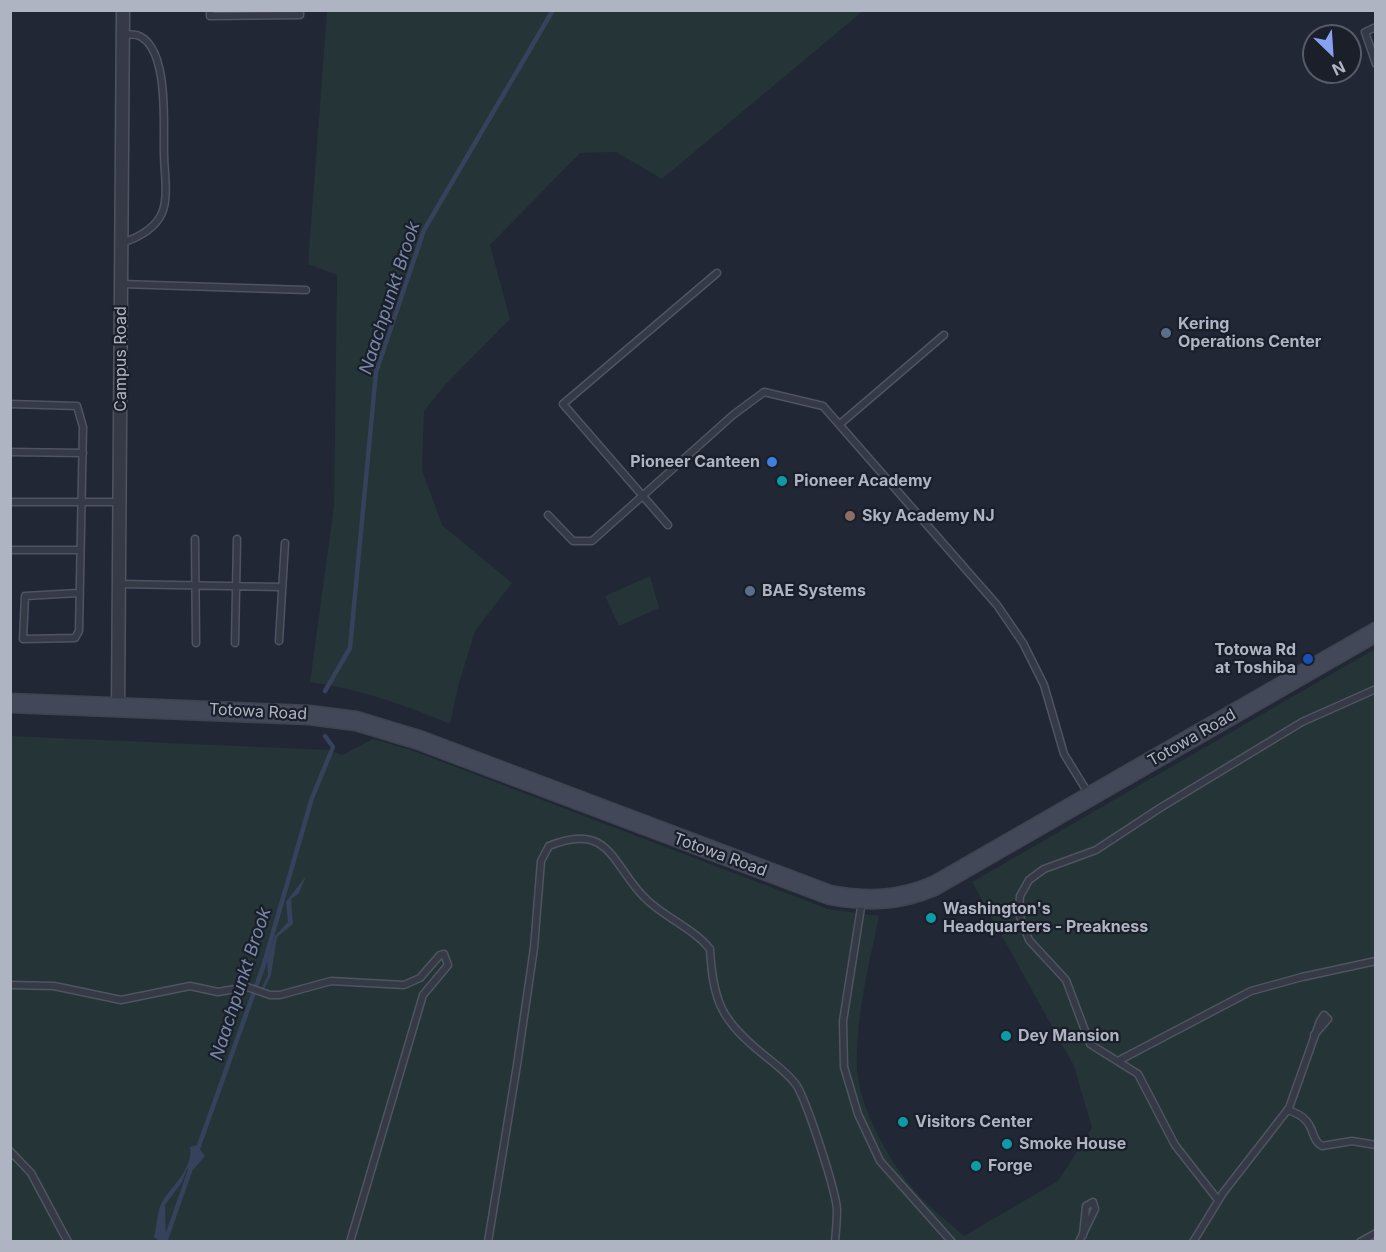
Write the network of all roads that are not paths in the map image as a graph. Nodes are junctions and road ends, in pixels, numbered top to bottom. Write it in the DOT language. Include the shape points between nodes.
graph roads {
  1 [pos="123,10"];
  2 [pos="210,10"];
  3 [pos="300,10"];
  4 [pos="1376,27"];
  5 [pos="123,34"];
  6 [pos="1376,64"];
  7 [pos="122,243"];
  8 [pos="717,273"];
  9 [pos="122,284"];
  10 [pos="306,290"];
  11 [pos="944,335"];
  12 [pos="10,404"];
  13 [pos="840,424"];
  14 [pos="10,452"];
  15 [pos="83,453"];
  16 [pos="644,496"];
  17 [pos="10,502"];
  18 [pos="83,502"];
  19 [pos="120,502"];
  20 [pos="548,515"];
  21 [pos="668,525"];
  22 [pos="195,539"];
  23 [pos="237,539"];
  24 [pos="285,543"];
  25 [pos="10,550"];
  26 [pos="80,550"];
  27 [pos="119,584"];
  28 [pos="195,587"];
  29 [pos="236,587"];
  30 [pos="281,587"];
  31 [pos="78,594"];
  32 [pos="1376,632"];
  33 [pos="279,641"];
  34 [pos="196,643"];
  35 [pos="235,643"];
  36 [pos="1376,689"];
  37 [pos="10,703"];
  38 [pos="118,707"];
  39 [pos="1090,796"];
  40 [pos="862,901"];
  41 [pos="1376,961"];
  42 [pos="10,985"];
  43 [pos="1314,1035"];
  44 [pos="1118,1060"];
  45 [pos="1287,1110"];
  46 [pos="1376,1145"];
  47 [pos="10,1151"];
  48 [pos="1218,1200"];
  49 [pos="1376,1233"];
  50 [pos="68,1242"];
  51 [pos="351,1242"];
  52 [pos="488,1242"];
  53 [pos="835,1242"];
  54 [pos="952,1242"];
  55 [pos="1193,1242"];
  56 [pos="1360,1242"];
  1 -- 5 [label="street, Campus Road"];
  2 -- 3 [label="lane" via="210,16 300,15"];
  4 -- 6 [label="lane" via="1365,32"];
  5 -- 7 [label="street, Campus Road"];
  5 -- 7 [label="lane" via="143,39 162,73 164,193 162,214 140,237"];
  7 -- 9 [label="street, Campus Road"];
  8 -- 16 [label="lane" via="563,404"];
  9 -- 10 [label="lane"];
  9 -- 19 [label="street, Campus Road"];
  11 -- 13 [label="lane"];
  12 -- 15 [label="lane" via="77,406 83,427"];
  13 -- 16 [label="lane" via="824,406 764,392"];
  13 -- 39 [label="lane" via="997,605 1023,643 1044,685 1064,754"];
  14 -- 15 [label="lane"];
  15 -- 18 [label="lane"];
  16 -- 20 [label="lane" via="591,541 573,541"];
  16 -- 21 [label="lane"];
  17 -- 18 [label="lane"];
  18 -- 19 [label="lane"];
  18 -- 26 [label="lane"];
  19 -- 27 [label="street, Campus Road"];
  22 -- 28 [label="lane"];
  23 -- 29 [label="lane"];
  24 -- 30 [label="lane"];
  25 -- 26 [label="lane"];
  26 -- 31 [label="lane"];
  27 -- 28 [label="lane"];
  27 -- 38 [label="street, Campus Road"];
  28 -- 29 [label="lane"];
  28 -- 34 [label="lane"];
  29 -- 30 [label="lane"];
  29 -- 35 [label="lane"];
  30 -- 33 [label="lane"];
  31 -- 31 [label="lane" via="79,631 75,638 23,639 25,596"];
  32 -- 39 [label="main road, Totowa Road"];
  36 -- 44 [label="lane" via="1302,722 1106,845 1044,868 1022,889 1019,914 1029,940 1066,980 1090,1044"];
  37 -- 38 [label="main road, Totowa Road"];
  38 -- 40 [label="main road, Totowa Road" via="223,710 356,721 450,751 830,895"];
  39 -- 40 [label="main road, Totowa Road" via="934,886 900,899"];
  40 -- 54 [label="lane" via="843,1020 844,1067 858,1114 880,1161"];
  41 -- 44 [label="lane" via="1251,991"];
  42 -- 51 [label="lane" via="54,986 121,1000 190,986 218,992 250,988 265,993 292,993 332,981 404,986 420,978 444,954 448,960 444,970 423,995"];
  43 -- 45 [label="lane"];
  44 -- 48 [label="lane" via="1138,1074 1175,1145"];
  45 -- 46 [label="lane" via="1310,1124 1315,1140 1322,1146 1352,1141"];
  45 -- 48 [label="lane"];
  47 -- 50 [label="lane" via="31,1173"];
  48 -- 55 [label="lane"];
  49 -- 56 [label="lane"];
  52 -- 53 [label="lane" via="518,1065 541,861 549,846 573,839 587,840 613,852 643,897 710,949 712,978 726,1018 734,1030 786,1073 797,1086 808,1111 837,1207"];
}
